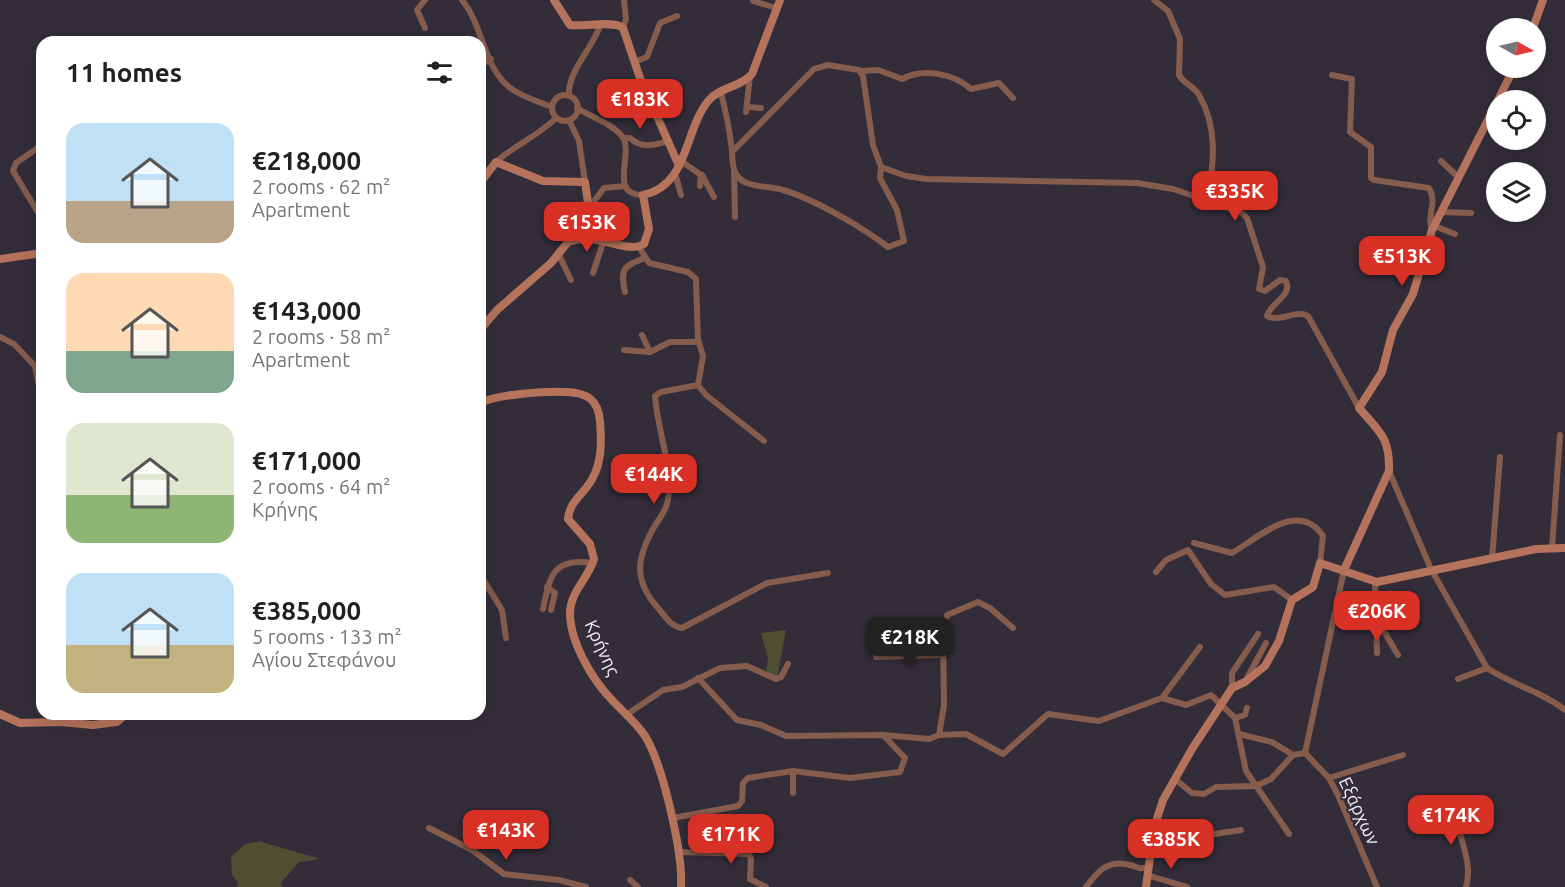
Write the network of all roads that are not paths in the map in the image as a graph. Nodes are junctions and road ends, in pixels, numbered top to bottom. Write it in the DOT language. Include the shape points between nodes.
graph roads {
  1 [pos="425,0"];
  2 [pos="462,0"];
  3 [pos="554,0"];
  4 [pos="624,0"];
  5 [pos="753,0"];
  6 [pos="1154,0"];
  7 [pos="1543,0"];
  8 [pos="778,4"];
  9 [pos="677,16"];
  10 [pos="1537,18"];
  11 [pos="600,26"];
  12 [pos="425,28"];
  13 [pos="623,29"];
  14 [pos="481,36"];
  15 [pos="486,49"];
  16 [pos="490,59"];
  17 [pos="486,61"];
  18 [pos="634,62"];
  19 [pos="861,71"];
  20 [pos="1332,75"];
  21 [pos="750,76"];
  22 [pos="721,93"];
  23 [pos="569,96"];
  24 [pos="1013,98"];
  25 [pos="552,107"];
  26 [pos="577,108"];
  27 [pos="760,108"];
  28 [pos="556,118"];
  29 [pos="569,120"];
  30 [pos="1486,123"];
  31 [pos="623,138"];
  32 [pos="669,141"];
  33 [pos="36,149"];
  34 [pos="732,152"];
  35 [pos="1441,161"];
  36 [pos="496,162"];
  37 [pos="678,167"];
  38 [pos="734,167"];
  39 [pos="881,167"];
  40 [pos="486,172"];
  41 [pos="701,175"];
  42 [pos="1459,178"];
  43 [pos="585,182"];
  44 [pos="625,186"];
  45 [pos="700,186"];
  46 [pos="643,195"];
  47 [pos="681,195"];
  48 [pos="714,197"];
  49 [pos="1208,201"];
  50 [pos="589,208"];
  51 [pos="36,209"];
  52 [pos="1441,212"];
  53 [pos="1471,213"];
  54 [pos="735,217"];
  55 [pos="1433,228"];
  56 [pos="1455,234"];
  57 [pos="582,238"];
  58 [pos="604,240"];
  59 [pos="639,247"];
  60 [pos="558,253"];
  61 [pos="36,254"];
  62 [pos="645,258"];
  63 [pos="0,259"];
  64 [pos="594,273"];
  65 [pos="571,280"];
  66 [pos="625,292"];
  67 [pos="486,323"];
  68 [pos="642,335"];
  69 [pos="0,337"];
  70 [pos="699,342"];
  71 [pos="624,351"];
  72 [pos="650,352"];
  73 [pos="36,371"];
  74 [pos="698,385"];
  75 [pos="486,401"];
  76 [pos="1359,408"];
  77 [pos="1560,435"];
  78 [pos="764,441"];
  79 [pos="1500,457"];
  80 [pos="1389,471"];
  81 [pos="1194,543"];
  82 [pos="1552,548"];
  83 [pos="1565,548"];
  84 [pos="1492,559"];
  85 [pos="593,563"];
  86 [pos="1320,563"];
  87 [pos="1344,570"];
  88 [pos="1431,570"];
  89 [pos="1156,572"];
  90 [pos="828,573"];
  91 [pos="1375,582"];
  92 [pos="486,584"];
  93 [pos="548,587"];
  94 [pos="1292,600"];
  95 [pos="543,609"];
  96 [pos="551,610"];
  97 [pos="1376,617"];
  98 [pos="1013,628"];
  99 [pos="1258,634"];
  100 [pos="506,638"];
  101 [pos="1266,644"];
  102 [pos="1200,647"];
  103 [pos="1377,652"];
  104 [pos="943,655"];
  105 [pos="1398,655"];
  106 [pos="876,657"];
  107 [pos="788,664"];
  108 [pos="1487,668"];
  109 [pos="698,678"];
  110 [pos="1458,679"];
  111 [pos="1245,682"];
  112 [pos="1232,688"];
  113 [pos="1162,698"];
  114 [pos="1221,707"];
  115 [pos="1247,708"];
  116 [pos="1565,710"];
  117 [pos="0,714"];
  118 [pos="626,715"];
  119 [pos="1235,718"];
  120 [pos="119,720"];
  121 [pos="1239,734"];
  122 [pos="883,735"];
  123 [pos="939,735"];
  124 [pos="1305,753"];
  125 [pos="1293,754"];
  126 [pos="1403,755"];
  127 [pos="793,771"];
  128 [pos="1329,778"];
  129 [pos="1175,779"];
  130 [pos="1256,786"];
  131 [pos="793,793"];
  132 [pos="1456,809"];
  133 [pos="673,818"];
  134 [pos="429,828"];
  135 [pos="1241,830"];
  136 [pos="1289,834"];
  137 [pos="678,852"];
  138 [pos="1150,852"];
  139 [pos="1148,871"];
  140 [pos="630,880"];
  141 [pos="578,886"];
  142 [pos="586,887"];
  143 [pos="638,887"];
  144 [pos="681,887"];
  145 [pos="766,887"];
  146 [pos="1086,887"];
  147 [pos="1146,887"];
  148 [pos="1186,887"];
  149 [pos="1377,887"];
  150 [pos="1466,887"];
  1 -- 12 [label="street" via="417,10"];
  2 -- 14 [label="street"];
  3 -- 11 [label="street" via="569,24"];
  4 -- 13 [label="street"];
  5 -- 8 [label="street"];
  6 -- 49 [label="street" via="1166,8 1180,39 1179,75 1199,93 1208,117 1215,151"];
  7 -- 10 [label="street"];
  8 -- 21 [label="street"];
  9 -- 18 [label="street" via="658,25 647,57"];
  11 -- 13 [label="street" via="616,23"];
  11 -- 23 [label="street" via="571,80"];
  13 -- 18 [label="street"];
  15 -- 16 [label="street"];
  16 -- 17 [label="street"];
  16 -- 25 [label="street" via="509,87"];
  18 -- 32 [label="street"];
  19 -- 24 [label="street" via="878,70 902,79 931,73 961,80 971,89 999,83"];
  19 -- 34 [label="street" via="828,65 814,69"];
  19 -- 39 [label="street" via="873,145"];
  20 -- 55 [label="street" via="1352,79 1350,132 1371,147 1371,178 1429,188 1433,202 1429,224"];
  21 -- 22 [label="street"];
  21 -- 27 [label="street" via="747,109"];
  22 -- 34 [label="street"];
  22 -- 37 [label="street" via="708,100"];
  23 -- 25 [label="street" via="558,97"];
  23 -- 26 [label="street"];
  25 -- 28 [label="street"];
  26 -- 29 [label="street"];
  26 -- 31 [label="street"];
  28 -- 29 [label="street"];
  28 -- 36 [label="street" via="545,130 513,147"];
  29 -- 43 [label="street" via="578,138"];
  30 -- 42 [label="street"];
  31 -- 32 [label="street" via="650,146"];
  31 -- 44 [label="street"];
  32 -- 37 [label="street"];
  33 -- 51 [label="street" via="16,162 13,171"];
  34 -- 38 [label="street"];
  35 -- 42 [label="street"];
  36 -- 40 [label="street"];
  36 -- 43 [label="street" via="543,181"];
  37 -- 41 [label="street"];
  37 -- 46 [label="street" via="659,188"];
  37 -- 47 [label="street"];
  38 -- 39 [label="street" via="736,176 743,181 796,194 853,223 888,247 904,240 897,210 880,179"];
  38 -- 54 [label="street"];
  39 -- 49 [label="street" via="926,179 1149,184"];
  41 -- 45 [label="street"];
  41 -- 48 [label="street"];
  42 -- 52 [label="street"];
  43 -- 50 [label="street"];
  44 -- 46 [label="street" via="633,194"];
  44 -- 50 [label="street" via="604,188"];
  46 -- 59 [label="street" via="649,233"];
  49 -- 76 [label="street" via="1246,216 1263,267 1259,289 1265,291 1280,280 1288,286 1267,316 1308,316"];
  50 -- 57 [label="street"];
  52 -- 53 [label="street"];
  52 -- 55 [label="street"];
  55 -- 56 [label="street"];
  55 -- 76 [label="street" via="1413,294 1392,330 1383,372"];
  57 -- 58 [label="street"];
  57 -- 60 [label="street" via="566,244"];
  58 -- 59 [label="street"];
  58 -- 64 [label="street"];
  59 -- 62 [label="street"];
  60 -- 65 [label="street"];
  60 -- 67 [label="street"];
  61 -- 63 [label="street"];
  62 -- 66 [label="street" via="631,263 623,272"];
  62 -- 70 [label="street" via="654,265 688,272 696,279"];
  68 -- 72 [label="street"];
  69 -- 73 [label="street" via="14,344"];
  70 -- 72 [label="street" via="670,342"];
  70 -- 74 [label="street" via="703,356"];
  71 -- 72 [label="street"];
  74 -- 78 [label="street"];
  74 -- 90 [label="street" via="655,396 669,493 663,517 653,529 638,571 650,598 668,621 685,627 767,583"];
  75 -- 85 [label="street" via="506,395 562,392 584,394 596,403 602,438 600,458 568,519 590,544"];
  76 -- 80 [label="street" via="1386,438"];
  77 -- 82 [label="street"];
  79 -- 84 [label="street"];
  80 -- 87 [label="street"];
  80 -- 88 [label="street"];
  81 -- 86 [label="street" via="1232,553 1283,523 1301,520 1323,536"];
  82 -- 83 [label="street"];
  82 -- 84 [label="street"];
  84 -- 88 [label="street"];
  85 -- 93 [label="street" via="561,564"];
  85 -- 118 [label="street, Κρήνης" via="570,607 572,625 598,684"];
  86 -- 87 [label="street"];
  86 -- 94 [label="street" via="1313,587"];
  87 -- 91 [label="street"];
  87 -- 124 [label="street"];
  88 -- 91 [label="street"];
  88 -- 108 [label="street"];
  89 -- 94 [label="street" via="1166,560 1188,550 1211,584 1225,595 1274,587"];
  91 -- 97 [label="street"];
  92 -- 100 [label="street" via="502,610"];
  93 -- 95 [label="street"];
  93 -- 96 [label="street" via="555,593"];
  94 -- 111 [label="street" via="1272,657"];
  97 -- 103 [label="street"];
  97 -- 105 [label="street"];
  98 -- 104 [label="street" via="983,603 971,603 946,617"];
  99 -- 112 [label="street" via="1232,673"];
  101 -- 111 [label="street"];
  102 -- 113 [label="street"];
  104 -- 106 [label="street"];
  104 -- 123 [label="street" via="944,700"];
  107 -- 109 [label="street" via="776,679 741,665"];
  108 -- 110 [label="street"];
  108 -- 116 [label="street" via="1551,699"];
  109 -- 118 [label="street" via="682,687 663,690"];
  109 -- 122 [label="street" via="733,717 781,735"];
  111 -- 112 [label="street"];
  112 -- 114 [label="street"];
  113 -- 114 [label="street" via="1186,705 1211,695"];
  113 -- 123 [label="street" via="1099,721 1048,714 1003,754 966,734"];
  114 -- 119 [label="street"];
  114 -- 129 [label="street"];
  115 -- 119 [label="street" via="1245,715"];
  117 -- 120 [label="street" via="20,723 93,725"];
  118 -- 133 [label="street, Κρήνης" via="645,735"];
  119 -- 121 [label="street"];
  121 -- 125 [label="street" via="1272,742"];
  121 -- 130 [label="street" via="1241,754"];
  122 -- 123 [label="street" via="929,739"];
  122 -- 127 [label="street" via="905,758 900,772 850,778"];
  124 -- 125 [label="street"];
  124 -- 128 [label="street, Εξάρχων"];
  125 -- 130 [label="street" via="1271,779"];
  126 -- 128 [label="street"];
  127 -- 131 [label="street"];
  127 -- 133 [label="street" via="746,779 738,806"];
  128 -- 149 [label="street, Εξάρχων"];
  129 -- 130 [label="street" via="1192,793 1204,794 1216,787"];
  129 -- 138 [label="street" via="1156,820"];
  130 -- 136 [label="street"];
  132 -- 150 [label="street" via="1456,828 1468,864"];
  133 -- 137 [label="street, Κρήνης"];
  134 -- 141 [label="street" via="472,850 504,874"];
  135 -- 138 [label="street" via="1174,840"];
  137 -- 144 [label="street, Κρήνης"];
  137 -- 145 [label="street" via="748,854 750,879"];
  138 -- 139 [label="street"];
  139 -- 146 [label="street" via="1129,864 1109,865 1100,869"];
  139 -- 147 [label="street"];
  139 -- 148 [label="street"];
  140 -- 143 [label="street"];
  141 -- 142 [label="street"];
}
